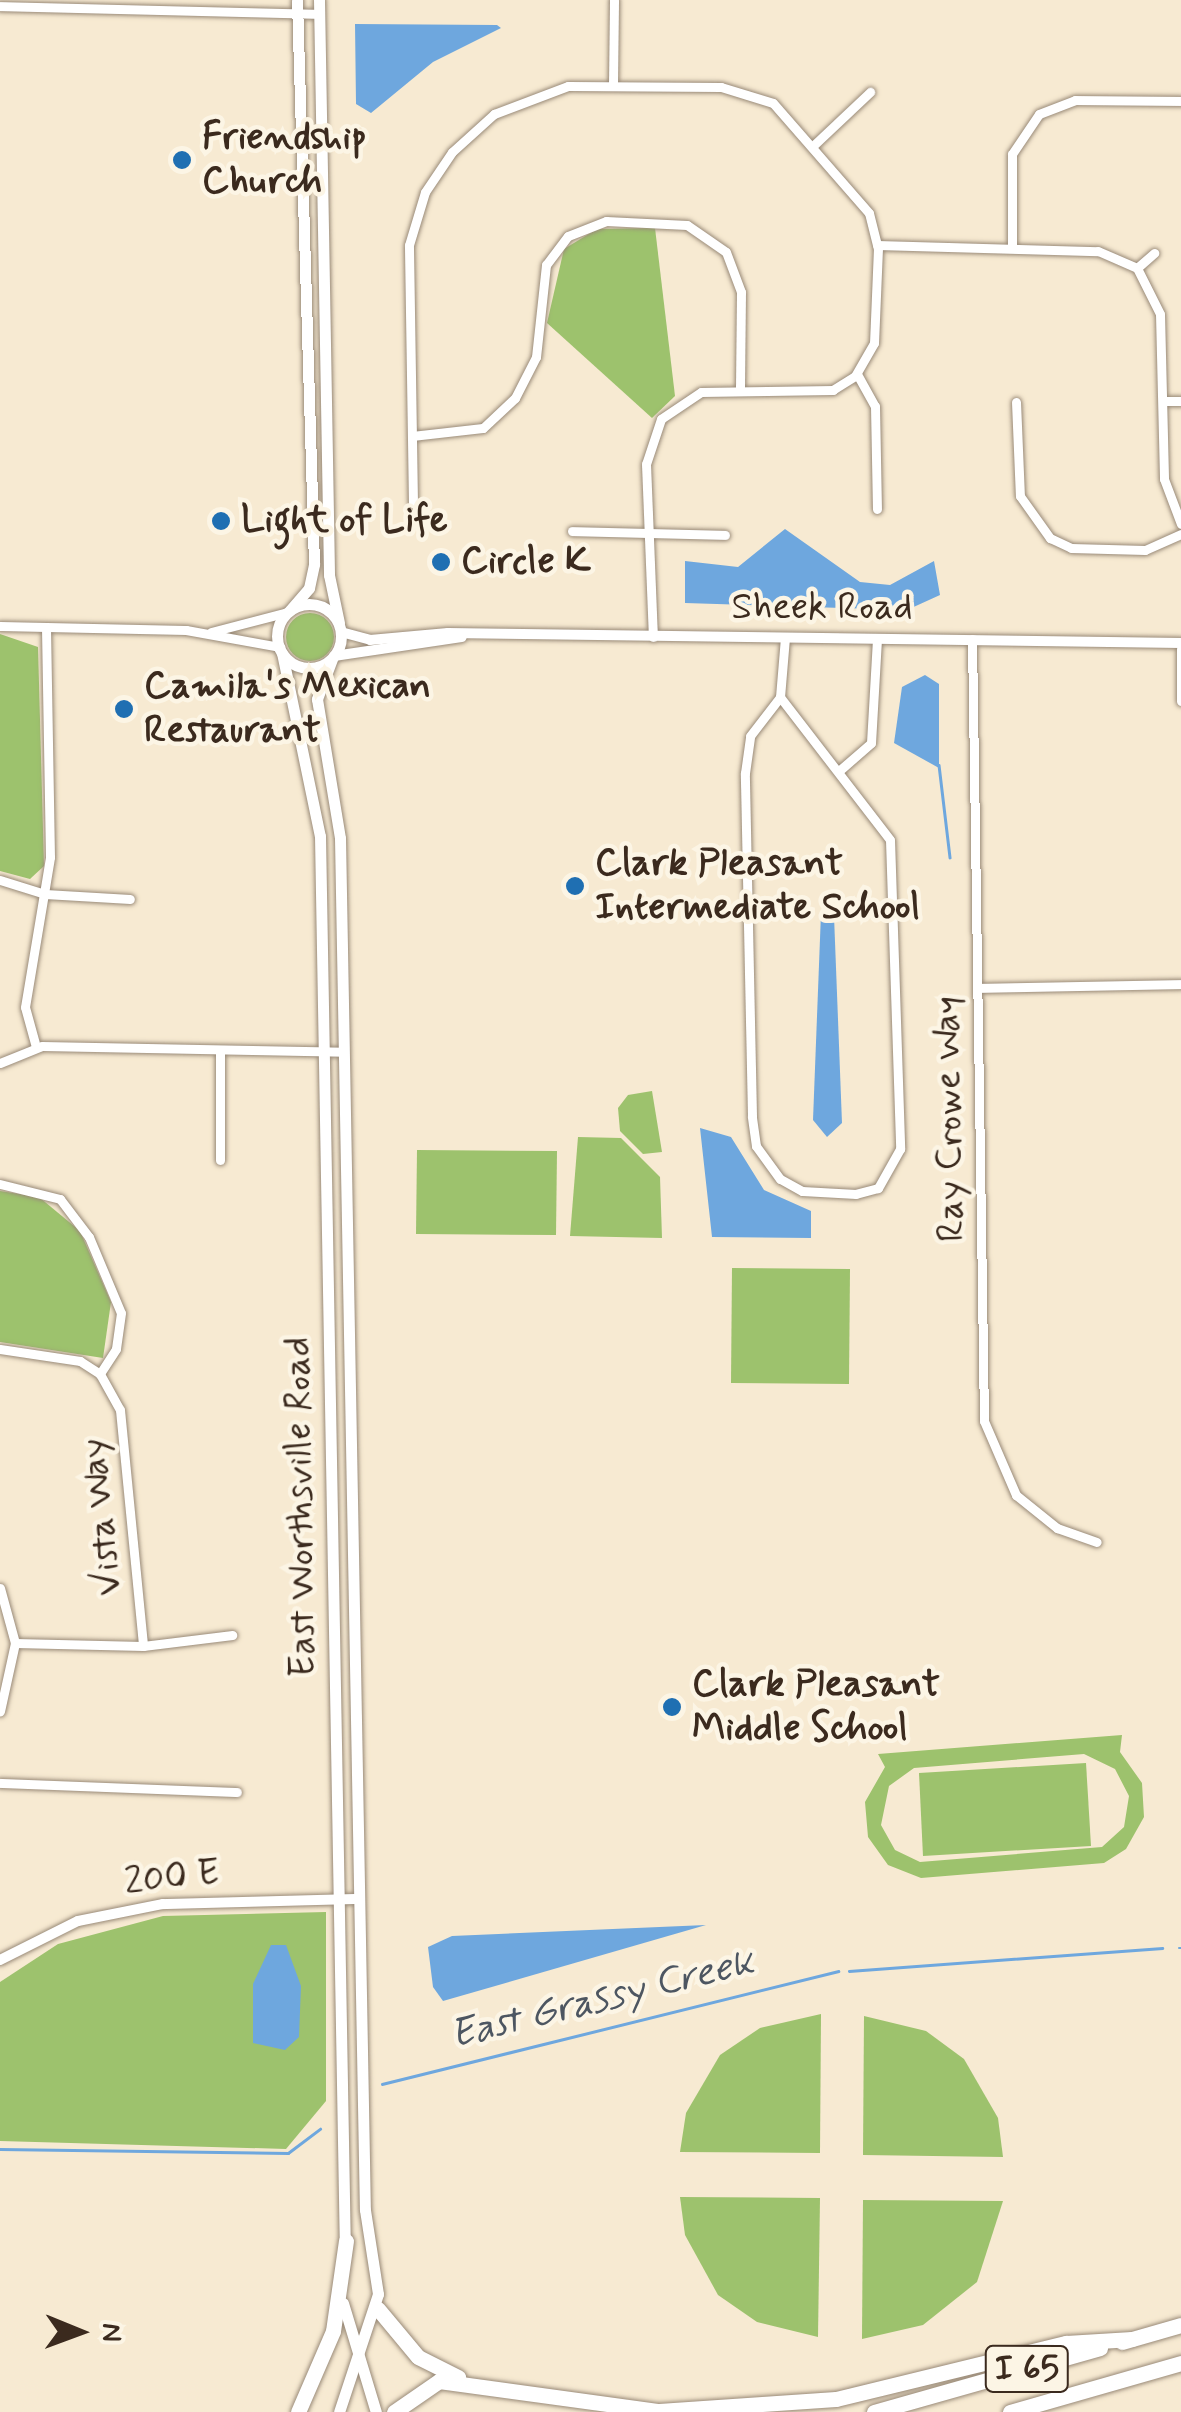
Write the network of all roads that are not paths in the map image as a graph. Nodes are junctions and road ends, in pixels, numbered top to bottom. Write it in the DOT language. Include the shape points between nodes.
graph roads {
  1 [pos="614,0"];
  2 [pos="57,3"];
  3 [pos="0,6"];
  4 [pos="297,7"];
  5 [pos="319,7"];
  6 [pos="613,84"];
  7 [pos="870,92"];
  8 [pos="1181,101"];
  9 [pos="815,144"];
  10 [pos="877,245"];
  11 [pos="1012,248"];
  12 [pos="1154,253"];
  13 [pos="1137,268"];
  14 [pos="857,374"];
  15 [pos="740,390"];
  16 [pos="1162,401"];
  17 [pos="1181,401"];
  18 [pos="1016,402"];
  19 [pos="412,436"];
  20 [pos="413,502"];
  21 [pos="877,509"];
  22 [pos="1181,524"];
  23 [pos="572,530"];
  24 [pos="1181,534"];
  25 [pos="725,535"];
  26 [pos="655,536"];
  27 [pos="289,611"];
  28 [pos="0,626"];
  29 [pos="340,627"];
  30 [pos="46,628"];
  31 [pos="212,632"];
  32 [pos="462,636"];
  33 [pos="653,637"];
  34 [pos="785,638"];
  35 [pos="876,639"];
  36 [pos="972,640"];
  37 [pos="1181,646"];
  38 [pos="281,650"];
  39 [pos="333,657"];
  40 [pos="780,697"];
  41 [pos="1181,701"];
  42 [pos="840,770"];
  43 [pos="0,880"];
  44 [pos="44,894"];
  45 [pos="130,899"];
  46 [pos="1181,984"];
  47 [pos="978,988"];
  48 [pos="36,1047"];
  49 [pos="323,1052"];
  50 [pos="344,1052"];
  51 [pos="220,1053"];
  52 [pos="0,1062"];
  53 [pos="220,1160"];
  54 [pos="0,1184"];
  55 [pos="0,1349"];
  56 [pos="100,1374"];
  57 [pos="1096,1542"];
  58 [pos="0,1588"];
  59 [pos="232,1635"];
  60 [pos="15,1644"];
  61 [pos="143,1646"];
  62 [pos="0,1711"];
  63 [pos="0,1783"];
  64 [pos="237,1792"];
  65 [pos="338,1898"];
  66 [pos="359,1899"];
  67 [pos="0,1960"];
  68 [pos="346,2242"];
  69 [pos="378,2308"];
  70 [pos="1181,2325"];
  71 [pos="1132,2339"];
  72 [pos="360,2361"];
  73 [pos="1181,2365"];
  74 [pos="466,2380"];
  75 [pos="298,2412"];
  76 [pos="340,2412"];
  77 [pos="376,2412"];
  78 [pos="394,2412"];
  79 [pos="874,2412"];
  80 [pos="1010,2412"];
  81 [pos="1038,2412"];
  1 -- 6 [label="street"];
  2 -- 3 [label="street"];
  2 -- 4 [label="street"];
  4 -- 5 [label="street"];
  4 -- 27 [label="main road" via="314,574"];
  5 -- 29 [label="main road" via="329,576"];
  6 -- 9 [label="street" via="743,90 782,110"];
  6 -- 19 [label="street" via="568,86 513,103 471,132 430,182 409,245"];
  7 -- 9 [label="street"];
  8 -- 11 [label="street" via="1075,100 1039,114 1010,166"];
  9 -- 10 [label="street" via="859,195"];
  10 -- 11 [label="street"];
  10 -- 14 [label="street" via="874,342"];
  11 -- 13 [label="street" via="1098,250"];
  12 -- 13 [label="street"];
  13 -- 16 [label="street" via="1160,314"];
  14 -- 15 [label="street" via="822,393"];
  14 -- 21 [label="street" via="875,406"];
  15 -- 19 [label="street" via="742,292 726,252 687,225 606,220 553,252 534,366 506,407 476,431"];
  15 -- 26 [label="street" via="690,397 653,434 646,464"];
  16 -- 17 [label="street"];
  16 -- 22 [label="street" via="1166,490"];
  18 -- 24 [label="street" via="1020,496 1050,538 1145,550"];
  19 -- 20 [label="street"];
  23 -- 26 [label="street"];
  25 -- 26 [label="street"];
  26 -- 33 [label="street"];
  27 -- 29 [label="main road" via="318,604"];
  27 -- 31 [label="street"];
  27 -- 38 [label="main road"];
  28 -- 30 [label="street"];
  29 -- 32 [label="street, Sheek Road" via="370,640"];
  29 -- 39 [label="main road"];
  30 -- 31 [label="street"];
  30 -- 44 [label="street"];
  31 -- 38 [label="street"];
  32 -- 33 [label="street, Sheek Road"];
  32 -- 39 [label="street, Sheek Road"];
  33 -- 34 [label="street, Sheek Road"];
  34 -- 35 [label="street, Sheek Road"];
  34 -- 40 [label="street"];
  35 -- 36 [label="street, Sheek Road"];
  35 -- 42 [label="street" via="871,742"];
  36 -- 37 [label="street, Sheek Road"];
  36 -- 47 [label="street, Ray Crowe Way"];
  37 -- 41 [label="street"];
  38 -- 39 [label="main road" via="305,668"];
  38 -- 49 [label="main road, East Worthsville Road" via="318,805"];
  39 -- 50 [label="main road, East Worthsville Road" via="317,699 338,810"];
  40 -- 42 [label="street"];
  40 -- 42 [label="street" via="750,736 745,773 752,1116 765,1164 802,1191 827,1196 878,1188 894,1170 901,1116 890,840"];
  43 -- 44 [label="street"];
  44 -- 45 [label="street"];
  44 -- 48 [label="street" via="26,1007"];
  46 -- 47 [label="street"];
  47 -- 57 [label="street, Ray Crowe Way" via="984,1421 1016,1496 1058,1528"];
  48 -- 51 [label="street"];
  48 -- 52 [label="street"];
  49 -- 50 [label="street"];
  49 -- 51 [label="street"];
  49 -- 65 [label="main road, East Worthsville Road"];
  50 -- 66 [label="main road, East Worthsville Road"];
  51 -- 53 [label="street"];
  54 -- 56 [label="street" via="60,1199 89,1237 122,1314 116,1350"];
  55 -- 56 [label="street" via="42,1348"];
  56 -- 61 [label="street, Vista Way" via="125,1427"];
  58 -- 60 [label="street"];
  59 -- 61 [label="street"];
  60 -- 61 [label="street"];
  60 -- 62 [label="street"];
  63 -- 64 [label="street"];
  65 -- 66 [label="street, 200 E"];
  65 -- 67 [label="street, 200 E" via="163,1904 78,1921"];
  65 -- 68 [label="main road, East Worthsville Road"];
  66 -- 69 [label="main road, East Worthsville Road" via="365,2210"];
  68 -- 72 [label="main road, East Worthsville Road" via="343,2313"];
  68 -- 75 [label="highway" via="333,2331"];
  69 -- 72 [label="main road, East Worthsville Road"];
  69 -- 74 [label="highway" via="418,2357"];
  70 -- 71 [label="highway, I 65"];
  71 -- 74 [label="highway" via="1066,2344 836,2399 659,2411"];
  71 -- 79 [label="highway, I 65"];
  72 -- 76 [label="main road, East Worthsville Road"];
  72 -- 77 [label="main road, East Worthsville Road"];
  73 -- 80 [label="highway, I 65"];
  73 -- 81 [label="highway"];
  74 -- 78 [label="highway" via="424,2386"];
}
